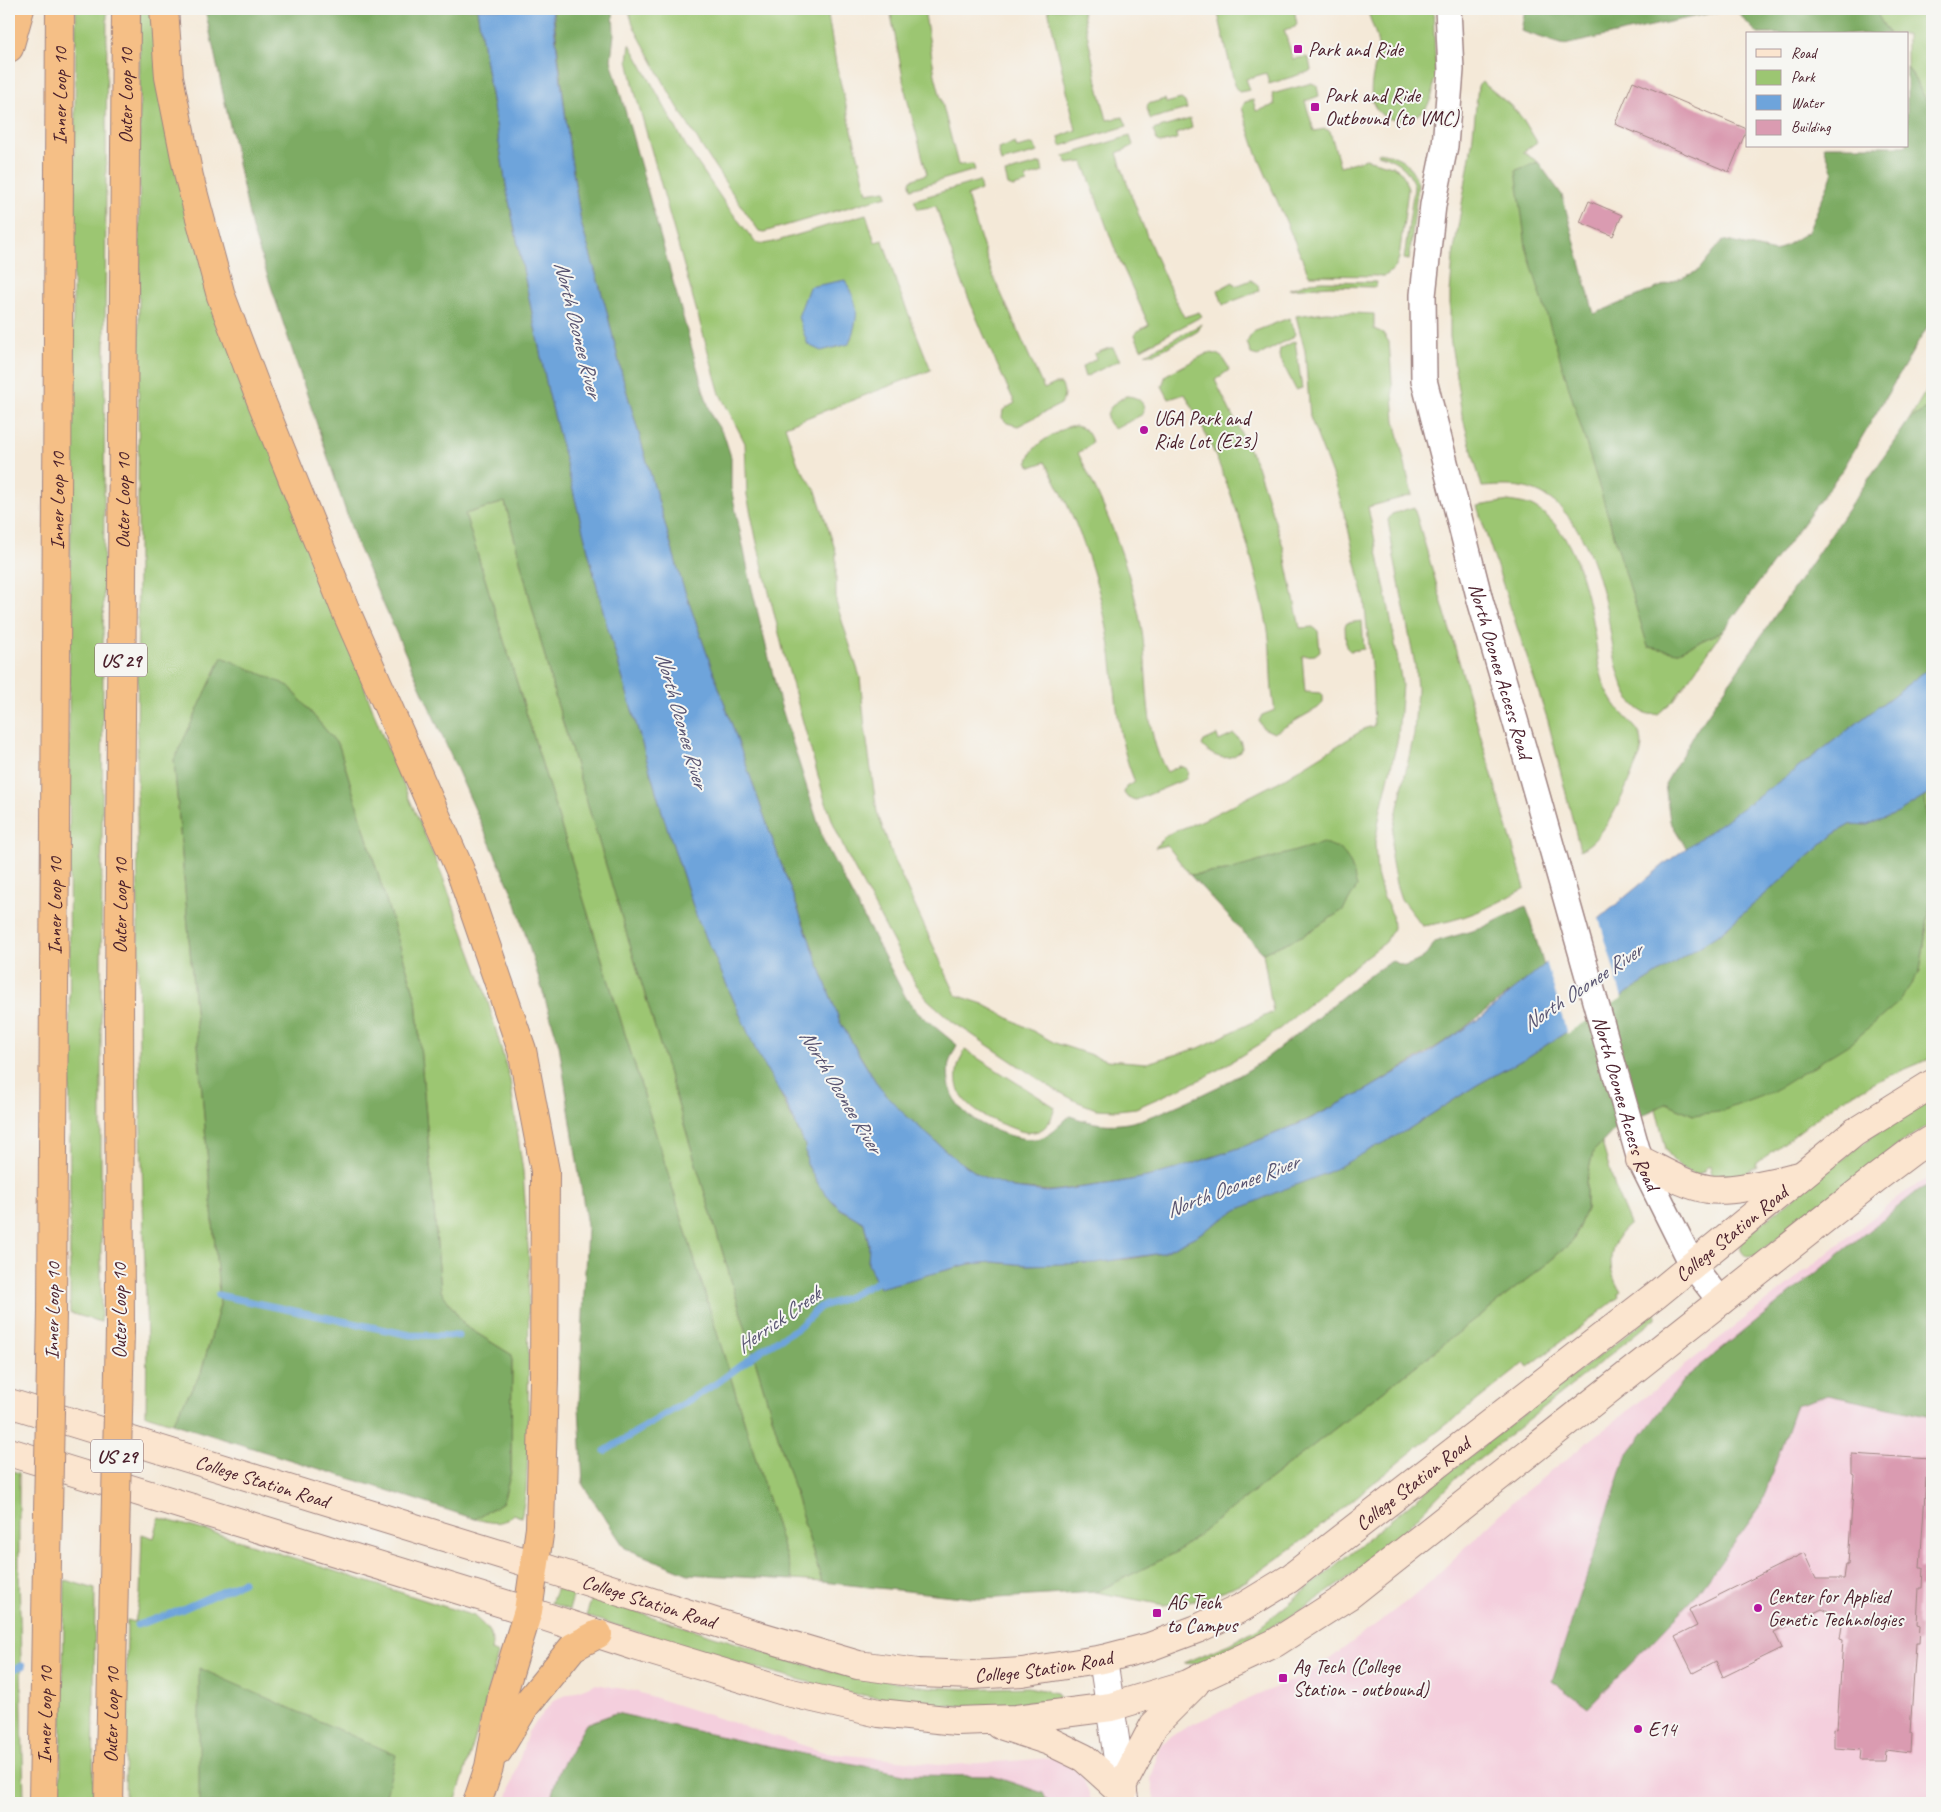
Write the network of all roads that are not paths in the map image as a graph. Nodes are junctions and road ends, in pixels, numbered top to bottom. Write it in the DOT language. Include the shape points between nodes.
graph roads {
  1 [pos="20,9"];
  2 [pos="60,9"];
  3 [pos="126,9"];
  4 [pos="164,9"];
  5 [pos="1448,9"];
  6 [pos="9,48"];
  7 [pos="1932,1084"];
  8 [pos="1932,1139"];
  9 [pos="1640,1160"];
  10 [pos="1802,1176"];
  11 [pos="1693,1266"];
  12 [pos="1721,1302"];
  13 [pos="9,1403"];
  14 [pos="9,1452"];
  15 [pos="535,1565"];
  16 [pos="528,1610"];
  17 [pos="598,1634"];
  18 [pos="1103,1659"];
  19 [pos="1202,1678"];
  20 [pos="1111,1707"];
  21 [pos="982,1720"];
  22 [pos="489,1767"];
  23 [pos="1123,1794"];
  24 [pos="44,1803"];
  25 [pos="109,1803"];
  26 [pos="477,1803"];
  1 -- 6 [label="highway"];
  2 -- 24 [label="highway, Inner Loop 10, bridge" via="52,1312"];
  3 -- 25 [label="highway, Outer Loop 10 / US 29, bridge" via="119,991 120,1330"];
  4 -- 15 [label="highway" via="169,77 189,177 221,296 341,600 460,870 522,1050 544,1171 544,1379 540,1528"];
  5 -- 9 [label="street, North Oconee Access Road" via="1451,70 1445,146 1433,205 1423,295 1424,380 1480,600"];
  7 -- 10 [label="main road, College Station Road" via="1855,1132"];
  8 -- 12 [label="main road" via="1875,1179"];
  9 -- 10 [label="main road" via="1708,1189 1724,1190"];
  9 -- 11 [label="street, North Oconee Access Road"];
  10 -- 11 [label="main road, College Station Road"];
  11 -- 12 [label="street, North Oconee Access Road"];
  11 -- 18 [label="main road, College Station Road" via="1290,1579 1197,1629 1149,1647"];
  12 -- 19 [label="main road" via="1348,1596 1275,1643"];
  13 -- 15 [label="main road, College Station Road"];
  14 -- 16 [label="main road"];
  15 -- 16 [label="highway"];
  15 -- 18 [label="main road, College Station Road" via="858,1665 918,1674 973,1675 1022,1672"];
  16 -- 17 [label="main road"];
  16 -- 22 [label="highway" via="502,1696"];
  17 -- 21 [label="main road" via="787,1692 878,1714"];
  17 -- 22 [label="highway" via="573,1646 525,1706"];
  18 -- 20 [label="street"];
  19 -- 20 [label="main road"];
  19 -- 23 [label="main road" via="1154,1725"];
  20 -- 21 [label="main road" via="1058,1715"];
  20 -- 23 [label="street"];
  21 -- 23 [label="main road" via="1049,1741 1084,1758"];
  22 -- 26 [label="highway"];
}
